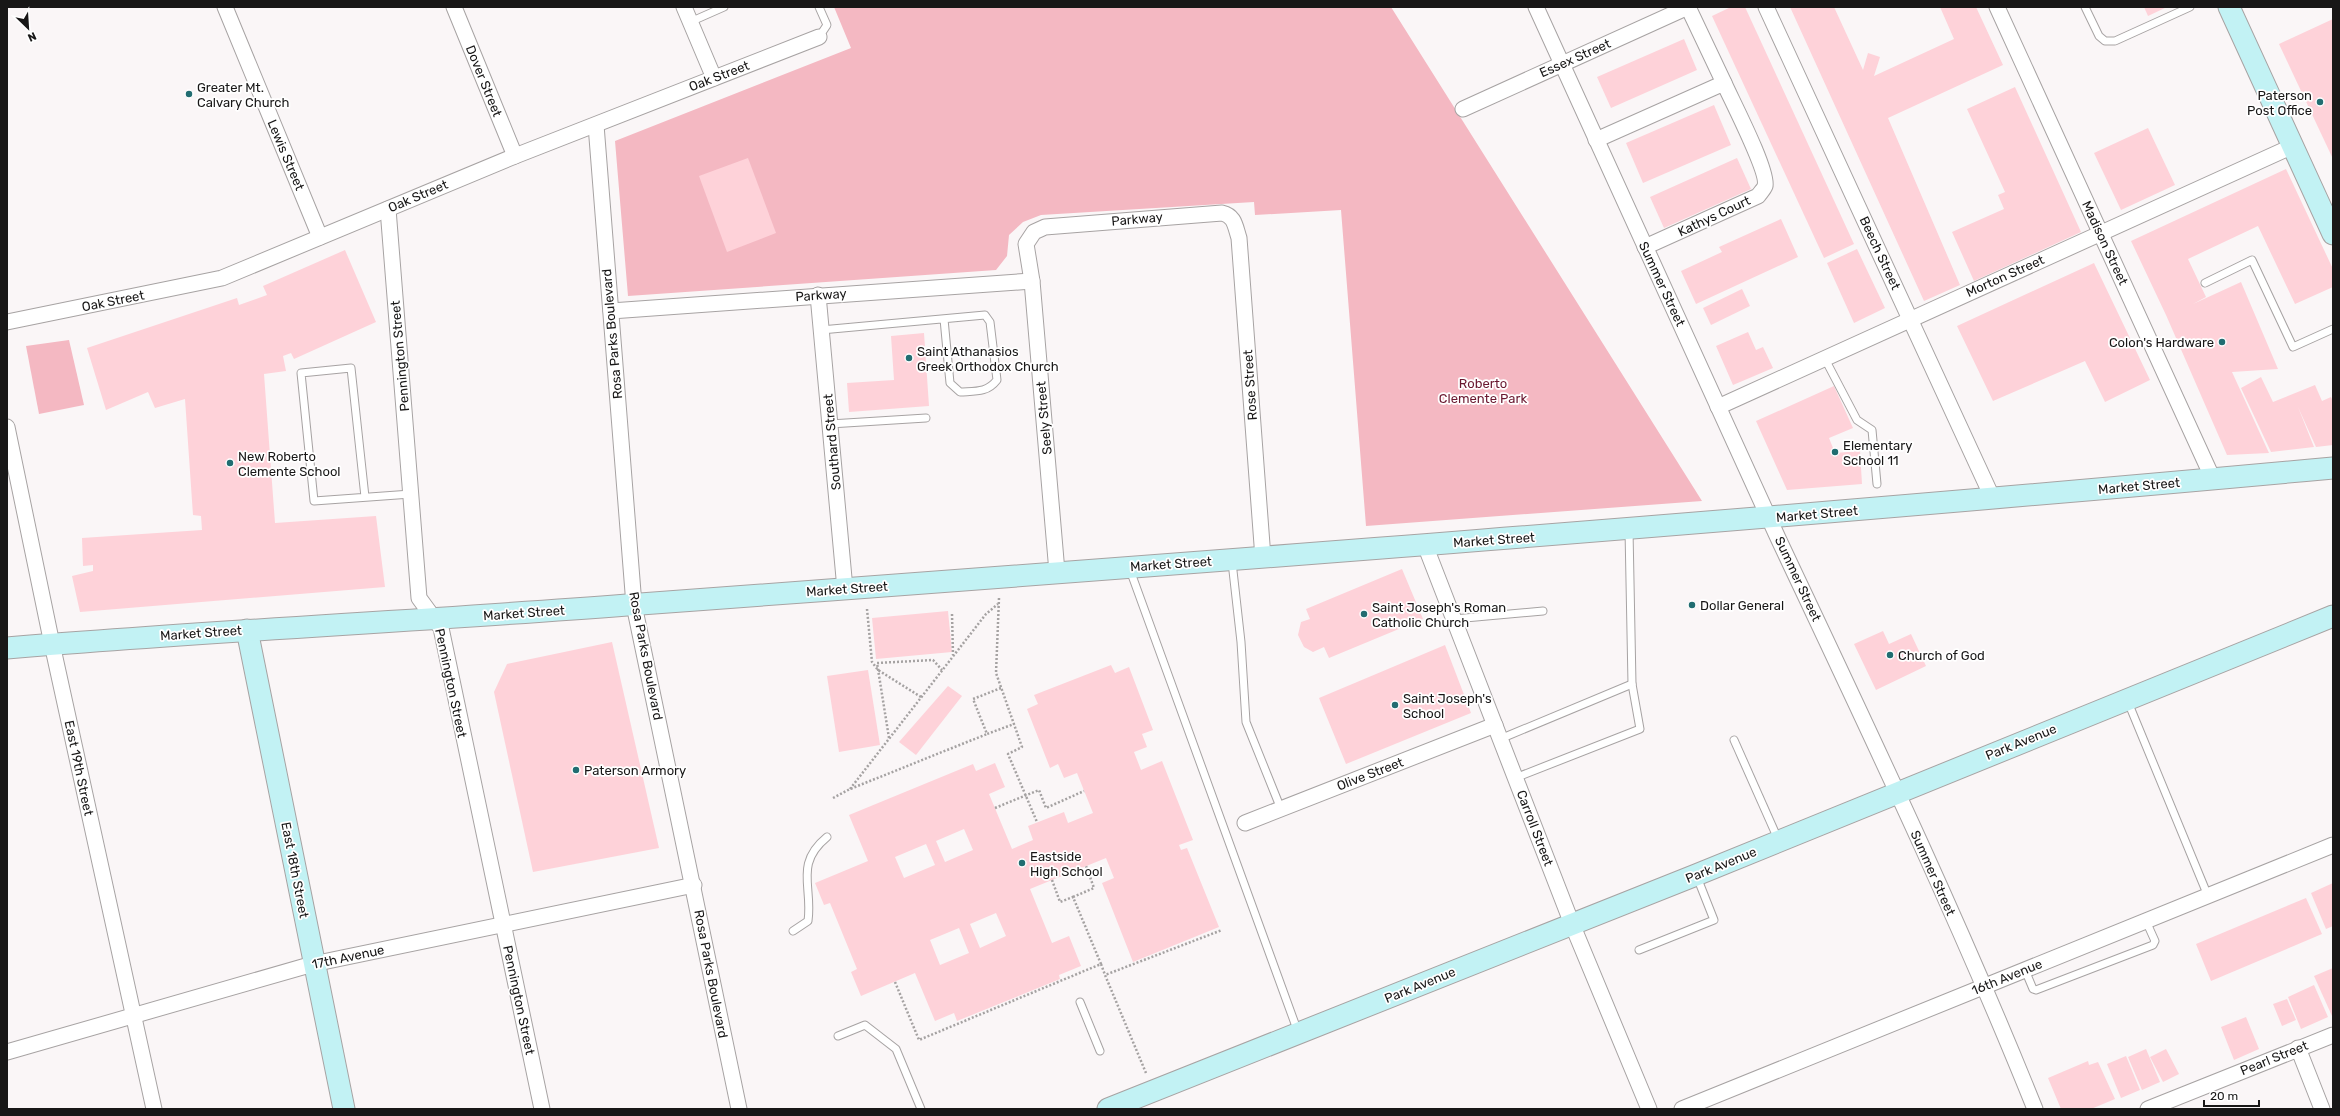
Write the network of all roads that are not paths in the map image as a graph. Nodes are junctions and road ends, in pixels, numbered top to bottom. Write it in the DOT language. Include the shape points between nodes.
graph roads {
  1 [pos="225,7"];
  2 [pos="454,7"];
  3 [pos="684,7"];
  4 [pos="724,7"];
  5 [pos="819,7"];
  6 [pos="1536,7"];
  7 [pos="1688,7"];
  8 [pos="1766,7"];
  9 [pos="1997,7"];
  10 [pos="2085,7"];
  11 [pos="2190,7"];
  12 [pos="2234,8"];
  13 [pos="690,22"];
  14 [pos="819,37"];
  15 [pos="1562,64"];
  16 [pos="714,78"];
  17 [pos="1724,83"];
  18 [pos="1463,109"];
  19 [pos="596,125"];
  20 [pos="1596,140"];
  21 [pos="2293,146"];
  22 [pos="515,156"];
  23 [pos="388,209"];
  24 [pos="1229,215"];
  25 [pos="1045,226"];
  26 [pos="2101,233"];
  27 [pos="2333,234"];
  28 [pos="320,237"];
  29 [pos="1645,247"];
  30 [pos="1032,281"];
  31 [pos="2205,283"];
  32 [pos="818,295"];
  33 [pos="610,311"];
  34 [pos="944,319"];
  35 [pos="1911,320"];
  36 [pos="7,322"];
  37 [pos="2333,329"];
  38 [pos="821,330"];
  39 [pos="1825,359"];
  40 [pos="1718,407"];
  41 [pos="926,418"];
  42 [pos="830,424"];
  43 [pos="7,427"];
  44 [pos="2333,468"];
  45 [pos="2213,479"];
  46 [pos="1877,484"];
  47 [pos="411,494"];
  48 [pos="365,498"];
  49 [pos="1993,499"];
  50 [pos="1770,518"];
  51 [pos="1629,530"];
  52 [pos="1425,545"];
  53 [pos="1262,558"];
  54 [pos="1232,560"];
  55 [pos="1130,568"];
  56 [pos="1057,572"];
  57 [pos="845,589"];
  58 [pos="634,605"];
  59 [pos="1543,611"];
  60 [pos="2333,616"];
  61 [pos="436,619"];
  62 [pos="1454,619"];
  63 [pos="247,630"];
  64 [pos="52,644"];
  65 [pos="7,648"];
  66 [pos="1632,684"];
  67 [pos="2127,699"];
  68 [pos="1498,732"];
  69 [pos="1734,740"];
  70 [pos="1515,778"];
  71 [pos="1898,792"];
  72 [pos="1281,808"];
  73 [pos="1245,823"];
  74 [pos="827,838"];
  75 [pos="1779,841"];
  76 [pos="2333,845"];
  77 [pos="1696,875"];
  78 [pos="694,885"];
  79 [pos="2208,896"];
  80 [pos="2146,921"];
  81 [pos="1572,924"];
  82 [pos="503,925"];
  83 [pos="793,931"];
  84 [pos="1639,950"];
  85 [pos="313,964"];
  86 [pos="2025,970"];
  87 [pos="1984,986"];
  88 [pos="1080,1002"];
  89 [pos="133,1015"];
  90 [pos="1299,1033"];
  91 [pos="2333,1034"];
  92 [pos="838,1036"];
  93 [pos="2298,1048"];
  94 [pos="1100,1051"];
  95 [pos="7,1052"];
  96 [pos="154,1109"];
  97 [pos="344,1109"];
  98 [pos="542,1109"];
  99 [pos="739,1109"];
  100 [pos="921,1109"];
  101 [pos="1108,1109"];
  102 [pos="1649,1109"];
  103 [pos="1682,1109"];
  104 [pos="2035,1109"];
  105 [pos="2148,1109"];
  106 [pos="2322,1109"];
  1 -- 28 [label="street, Lewis Street"];
  2 -- 22 [label="street, Dover Street"];
  3 -- 13 [label="street"];
  4 -- 13 [label="lane"];
  5 -- 14 [label="lane" via="827,25"];
  6 -- 15 [label="street, Summer Street"];
  7 -- 15 [label="street, Essex Street"];
  7 -- 17 [label="street, Kathys Court"];
  8 -- 35 [label="street, Beech Street"];
  9 -- 26 [label="street, Madison Street"];
  10 -- 11 [label="lane" via="2099,36 2105,41 2115,41"];
  12 -- 21 [label="main road"];
  13 -- 16 [label="street"];
  14 -- 16 [label="street, Oak Street"];
  15 -- 18 [label="street, Essex Street"];
  15 -- 20 [label="street, Summer Street"];
  16 -- 19 [label="street, Oak Street"];
  17 -- 20 [label="street"];
  17 -- 29 [label="street, Kathys Court" via="1762,168 1765,186 1758,196"];
  19 -- 22 [label="street, Oak Street"];
  19 -- 33 [label="street, Rosa Parks Boulevard"];
  20 -- 29 [label="street, Summer Street"];
  21 -- 26 [label="street, Morton Street"];
  21 -- 27 [label="main road"];
  22 -- 23 [label="street, Oak Street"];
  23 -- 28 [label="street, Oak Street"];
  23 -- 47 [label="street, Pennington Street"];
  24 -- 25 [label="street, Parkway" via="1222,213"];
  24 -- 53 [label="street, Rose Street" via="1234,219 1239,238"];
  25 -- 30 [label="street, Seely Street" via="1034,232 1026,244"];
  26 -- 35 [label="street, Morton Street"];
  26 -- 45 [label="street, Madison Street"];
  28 -- 36 [label="street, Oak Street" via="222,278"];
  29 -- 40 [label="street, Summer Street"];
  30 -- 32 [label="street, Parkway"];
  30 -- 56 [label="street, Seely Street"];
  31 -- 37 [label="lane" via="2252,260 2293,347"];
  32 -- 33 [label="street, Parkway"];
  32 -- 38 [label="street, Southard Street"];
  33 -- 58 [label="street, Rosa Parks Boulevard"];
  34 -- 34 [label="lane" via="985,314 990,322 997,380 992,387 983,391 960,392 950,383"];
  34 -- 38 [label="lane"];
  35 -- 39 [label="street, Morton Street"];
  35 -- 49 [label="street, Beech Street"];
  38 -- 42 [label="street, Southard Street"];
  39 -- 40 [label="street, Morton Street"];
  39 -- 46 [label="lane" via="1857,420 1872,430"];
  40 -- 50 [label="street, Summer Street"];
  41 -- 42 [label="lane"];
  42 -- 57 [label="street, Southard Street"];
  43 -- 64 [label="street, East 19th Street"];
  44 -- 45 [label="main road, Market Street"];
  45 -- 49 [label="main road, Market Street"];
  47 -- 48 [label="lane"];
  47 -- 61 [label="street, Pennington Street" via="419,598"];
  48 -- 48 [label="lane" via="351,368 301,373 314,501"];
  49 -- 50 [label="main road, Market Street"];
  50 -- 51 [label="main road, Market Street"];
  50 -- 71 [label="street, Summer Street"];
  51 -- 52 [label="main road, Market Street"];
  51 -- 66 [label="lane"];
  52 -- 53 [label="main road, Market Street"];
  52 -- 62 [label="street, Carroll Street"];
  53 -- 54 [label="main road, Market Street"];
  54 -- 55 [label="main road, Market Street"];
  54 -- 72 [label="lane" via="1246,722"];
  55 -- 56 [label="main road, Market Street"];
  55 -- 90 [label="lane"];
  56 -- 57 [label="main road, Market Street"];
  57 -- 58 [label="main road, Market Street"];
  58 -- 61 [label="main road, Market Street"];
  58 -- 78 [label="street, Rosa Parks Boulevard"];
  59 -- 62 [label="lane"];
  60 -- 67 [label="main road, Park Avenue"];
  61 -- 63 [label="main road, Market Street"];
  61 -- 82 [label="street, Pennington Street" via="441,628"];
  62 -- 68 [label="street, Carroll Street"];
  63 -- 64 [label="main road, Market Street"];
  63 -- 85 [label="main road, East 18th Street"];
  64 -- 65 [label="main road, Market Street"];
  64 -- 89 [label="street, East 19th Street"];
  66 -- 68 [label="lane"];
  66 -- 70 [label="lane" via="1640,729"];
  67 -- 71 [label="main road, Park Avenue"];
  67 -- 79 [label="lane"];
  68 -- 70 [label="street, Carroll Street"];
  68 -- 72 [label="street, Olive Street"];
  69 -- 75 [label="lane"];
  70 -- 81 [label="street, Carroll Street"];
  71 -- 75 [label="main road, Park Avenue"];
  71 -- 87 [label="street, Summer Street"];
  72 -- 73 [label="street, Olive Street"];
  74 -- 83 [label="lane" via="815,847 806,872 808,921"];
  75 -- 77 [label="main road, Park Avenue"];
  76 -- 79 [label="street, 16th Avenue"];
  77 -- 81 [label="main road, Park Avenue"];
  77 -- 84 [label="lane" via="1714,920"];
  78 -- 82 [label="street, 17th Avenue"];
  78 -- 99 [label="street, Rosa Parks Boulevard"];
  79 -- 80 [label="street, 16th Avenue"];
  80 -- 86 [label="street, 16th Avenue"];
  80 -- 86 [label="lane" via="2155,941 2153,945 2036,990 2033,989"];
  81 -- 90 [label="main road, Park Avenue"];
  81 -- 102 [label="street, Carroll Street"];
  82 -- 85 [label="street, 17th Avenue"];
  82 -- 98 [label="street, Pennington Street"];
  85 -- 89 [label="street, 17th Avenue"];
  85 -- 97 [label="main road, East 18th Street"];
  86 -- 87 [label="street, 16th Avenue"];
  87 -- 103 [label="street, 16th Avenue"];
  87 -- 104 [label="street, Summer Street"];
  88 -- 94 [label="lane"];
  89 -- 95 [label="street, 17th Avenue"];
  89 -- 96 [label="street, East 19th Street"];
  90 -- 101 [label="main road, Park Avenue"];
  91 -- 93 [label="street, Pearl Street"];
  92 -- 100 [label="lane" via="866,1025 896,1049"];
  93 -- 105 [label="street, Pearl Street"];
  93 -- 106 [label="street"];
}
